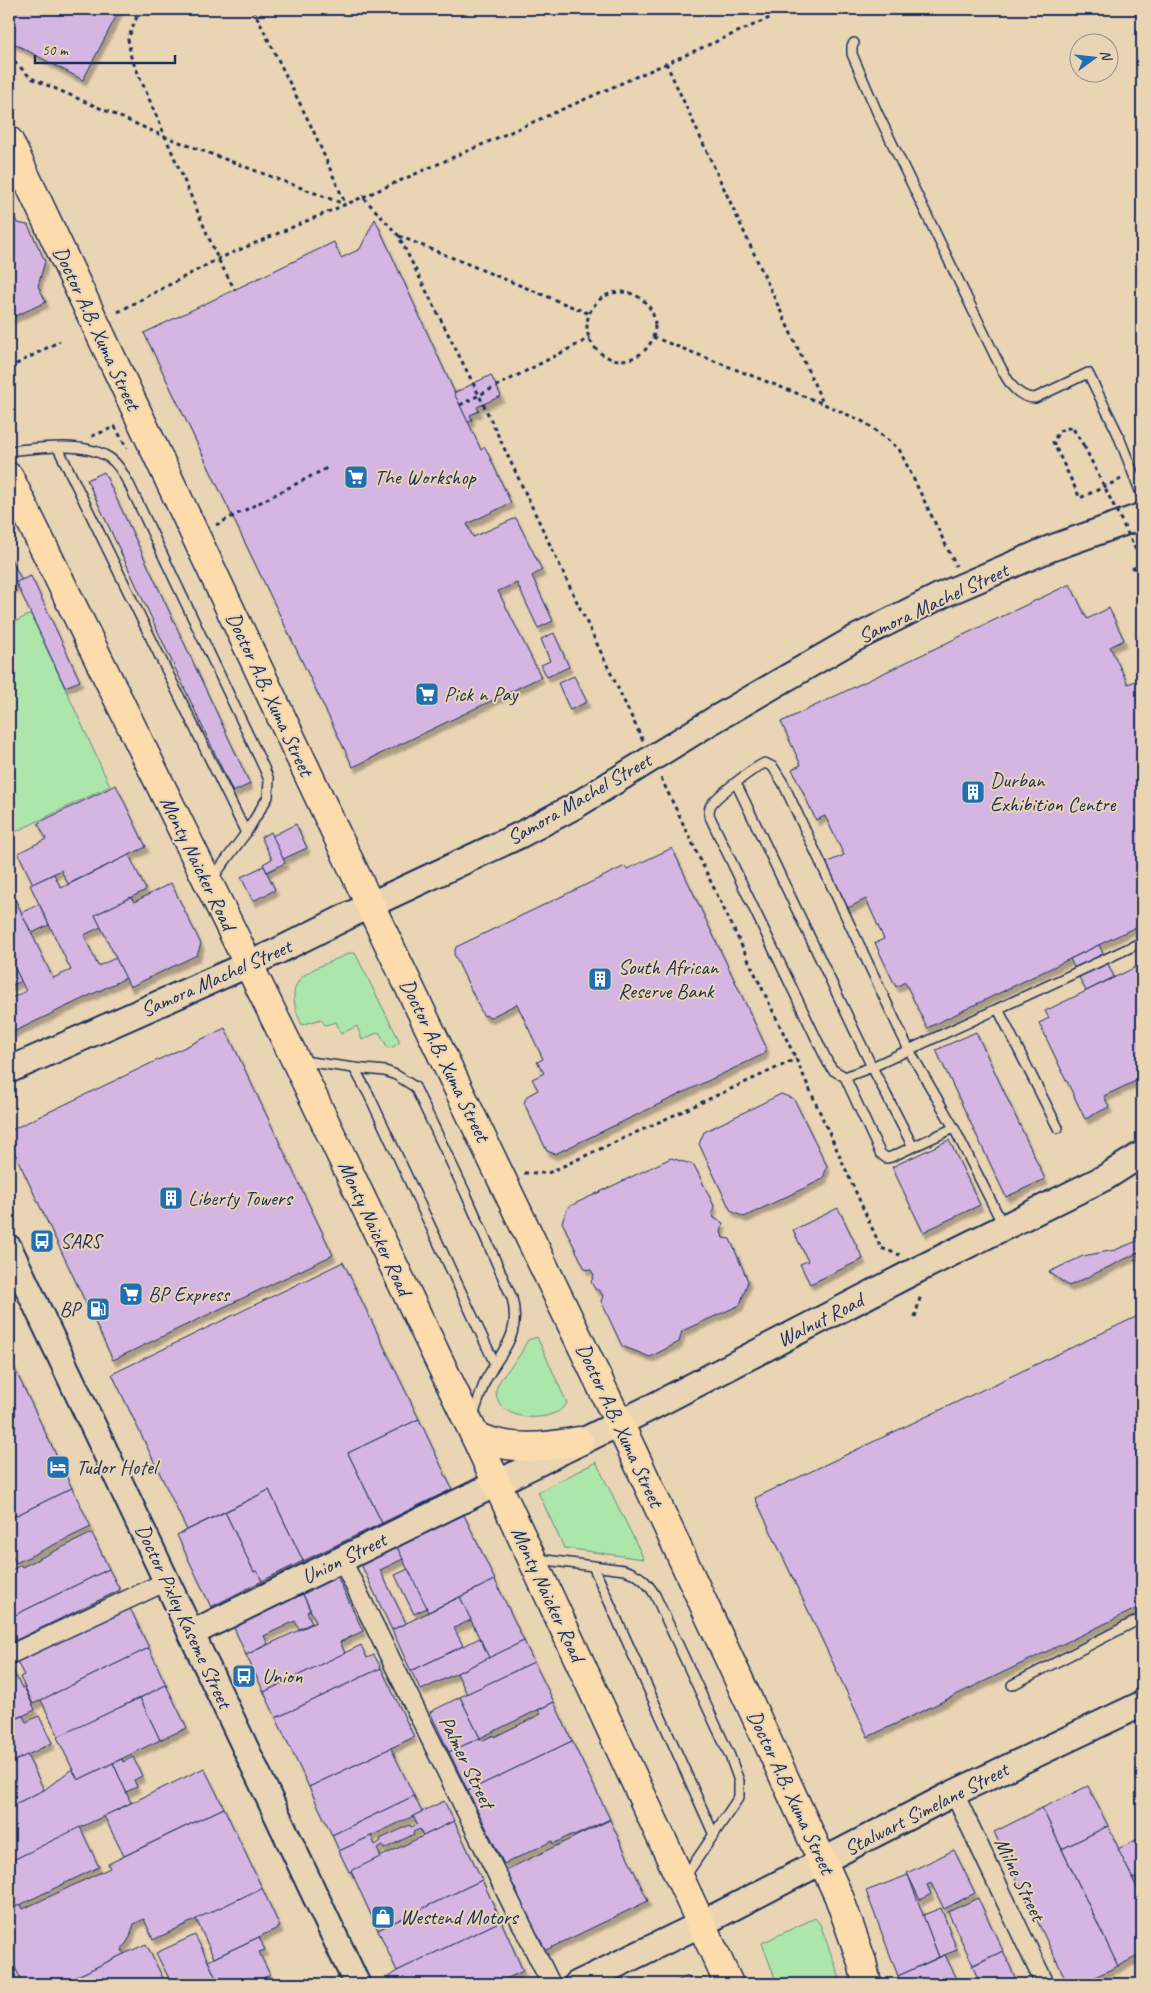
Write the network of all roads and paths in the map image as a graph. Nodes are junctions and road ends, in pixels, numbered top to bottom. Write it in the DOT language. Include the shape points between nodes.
graph roads {
  1 [pos="140,9"];
  2 [pos="253,9"];
  3 [pos="790,9"];
  4 [pos="854,43"];
  5 [pos="9,56"];
  6 [pos="666,64"];
  7 [pos="166,137"];
  8 [pos="9,141"];
  9 [pos="363,197"];
  10 [pos="345,204"];
  11 [pos="398,235"];
  12 [pos="218,259"];
  13 [pos="235,290"];
  14 [pos="118,312"];
  15 [pos="590,314"];
  16 [pos="653,337"];
  17 [pos="590,338"];
  18 [pos="60,341"];
  19 [pos="9,368"];
  20 [pos="479,395"];
  21 [pos="824,404"];
  22 [pos="460,405"];
  23 [pos="106,431"];
  24 [pos="99,434"];
  25 [pos="58,448"];
  26 [pos="9,451"];
  27 [pos="327,468"];
  28 [pos="1133,473"];
  29 [pos="9,477"];
  30 [pos="1142,496"];
  31 [pos="1142,516"];
  32 [pos="195,536"];
  33 [pos="1142,563"];
  34 [pos="1132,569"];
  35 [pos="965,585"];
  36 [pos="652,758"];
  37 [pos="736,783"];
  38 [pos="246,833"];
  39 [pos="208,884"];
  40 [pos="370,905"];
  41 [pos="1142,942"];
  42 [pos="247,965"];
  43 [pos="998,1009"];
  44 [pos="909,1050"];
  45 [pos="295,1059"];
  46 [pos="796,1059"];
  47 [pos="872,1067"];
  48 [pos="354,1068"];
  49 [pos="9,1070"];
  50 [pos="845,1077"];
  51 [pos="954,1128"];
  52 [pos="1058,1128"];
  53 [pos="913,1147"];
  54 [pos="1142,1154"];
  55 [pos="501,1176"];
  56 [pos="1004,1227"];
  57 [pos="9,1248"];
  58 [pos="905,1257"];
  59 [pos="921,1294"];
  60 [pos="915,1317"];
  61 [pos="495,1364"];
  62 [pos="619,1423"];
  63 [pos="472,1431"];
  64 [pos="578,1442"];
  65 [pos="496,1482"];
  66 [pos="531,1557"];
  67 [pos="342,1560"];
  68 [pos="593,1566"];
  69 [pos="167,1581"];
  70 [pos="1142,1618"];
  71 [pos="192,1633"];
  72 [pos="9,1655"];
  73 [pos="1012,1685"];
  74 [pos="1142,1704"];
  75 [pos="954,1793"];
  76 [pos="714,1835"];
  77 [pos="822,1861"];
  78 [pos="681,1882"];
  79 [pos="701,1924"];
  80 [pos="357,1984"];
  81 [pos="551,1984"];
  82 [pos="577,1984"];
  83 [pos="728,1984"];
  84 [pos="867,1984"];
  85 [pos="1045,1984"];
  1 -- 7 [label="path" via="128,39 131,57"];
  2 -- 10 [label="path" via="313,130"];
  3 -- 6 [label="path"];
  4 -- 28 [label="lane" via="852,54 877,112 1012,385 1020,395 1035,398 1088,373"];
  5 -- 7 [label="path" via="31,78"];
  6 -- 9 [label="path"];
  6 -- 21 [label="path"];
  7 -- 10 [label="path"];
  7 -- 12 [label="path"];
  8 -- 32 [label="main road, Doctor A.B. Xuma Street"];
  9 -- 10 [label="path"];
  9 -- 11 [label="path"];
  10 -- 12 [label="path"];
  11 -- 15 [label="path"];
  11 -- 20 [label="path"];
  12 -- 13 [label="path"];
  12 -- 14 [label="path"];
  15 -- 16 [label="path" via="598,302 612,293 634,295 652,311"];
  15 -- 17 [label="path"];
  16 -- 17 [label="path" via="642,353 622,360 600,352"];
  16 -- 21 [label="path"];
  17 -- 20 [label="path"];
  18 -- 19 [label="path"];
  20 -- 22 [label="path"];
  20 -- 36 [label="path"];
  21 -- 35 [label="path" via="866,423 899,449"];
  23 -- 24 [label="path"];
  25 -- 26 [label="lane"];
  25 -- 38 [label="lane"];
  25 -- 38 [label="lane" via="95,450 120,468 129,484 269,780 268,798"];
  27 -- 32 [label="path"];
  28 -- 30 [label="lane"];
  28 -- 33 [label="path, bridge" via="1080,498 1053,442 1059,431 1072,427 1084,446"];
  29 -- 39 [label="main road, Monty Naicker Road"];
  31 -- 35 [label="main road, Samora Machel Street" via="1049,549"];
  32 -- 40 [label="main road, Doctor A.B. Xuma Street"];
  33 -- 34 [label="path"];
  35 -- 36 [label="main road, Samora Machel Street" via="854,639"];
  36 -- 40 [label="main road, Samora Machel Street" via="575,806 520,835"];
  36 -- 46 [label="path"];
  37 -- 44 [label="lane" via="757,766 765,763 773,767"];
  37 -- 47 [label="lane"];
  37 -- 50 [label="lane" via="710,807 709,815 828,1063"];
  38 -- 39 [label="lane"];
  39 -- 42 [label="main road, Monty Naicker Road"];
  40 -- 42 [label="main road, Samora Machel Street"];
  40 -- 55 [label="main road, Doctor A.B. Xuma Street"];
  41 -- 43 [label="lane"];
  42 -- 45 [label="main road, Monty Naicker Road"];
  42 -- 49 [label="main road, Samora Machel Street"];
  43 -- 44 [label="lane"];
  43 -- 52 [label="lane"];
  44 -- 47 [label="lane"];
  44 -- 51 [label="lane"];
  45 -- 48 [label="lane"];
  45 -- 63 [label="main road, Monty Naicker Road"];
  46 -- 55 [label="path" via="548,1172"];
  46 -- 58 [label="path" via="881,1248"];
  47 -- 50 [label="lane"];
  47 -- 53 [label="lane"];
  48 -- 61 [label="lane"];
  48 -- 61 [label="lane" via="385,1071 415,1087 443,1144 516,1313 507,1347"];
  50 -- 53 [label="lane" via="880,1153 891,1158"];
  51 -- 53 [label="lane"];
  51 -- 56 [label="lane"];
  54 -- 56 [label="main road, Walnut Road" via="1106,1177"];
  55 -- 62 [label="main road, Doctor A.B. Xuma Street"];
  56 -- 62 [label="main road, Walnut Road"];
  57 -- 69 [label="main road, Doctor Pixley Kaseme Street"];
  59 -- 60 [label="path"];
  61 -- 63 [label="lane" via="485,1381"];
  62 -- 64 [label="main road, Walnut Road"];
  62 -- 77 [label="main road, Doctor A.B. Xuma Street"];
  63 -- 64 [label="main road" via="493,1444 509,1446 535,1447"];
  63 -- 65 [label="main road, Monty Naicker Road"];
  64 -- 65 [label="main road, Walnut Road"];
  65 -- 66 [label="main road, Monty Naicker Road"];
  65 -- 67 [label="main road, Union Street"];
  66 -- 68 [label="lane"];
  66 -- 78 [label="main road, Monty Naicker Road"];
  67 -- 71 [label="main road, Union Street"];
  67 -- 81 [label="street, Palmer Street"];
  68 -- 76 [label="lane"];
  68 -- 76 [label="lane" via="633,1572 647,1583 730,1756 739,1781 739,1797"];
  69 -- 71 [label="main road, Doctor Pixley Kaseme Street"];
  69 -- 72 [label="street"];
  70 -- 73 [label="lane"];
  71 -- 80 [label="main road, Doctor Pixley Kaseme Street"];
  74 -- 75 [label="main road, Stalwart Simelane Street"];
  75 -- 77 [label="main road, Stalwart Simelane Street"];
  75 -- 85 [label="street, Milne Street"];
  76 -- 78 [label="lane"];
  77 -- 79 [label="main road, Stalwart Simelane Street"];
  77 -- 84 [label="main road, Doctor A.B. Xuma Street" via="851,1930"];
  78 -- 79 [label="main road, Monty Naicker Road"];
  79 -- 82 [label="main road, Stalwart Simelane Street"];
  79 -- 83 [label="main road, Monty Naicker Road"];
}
